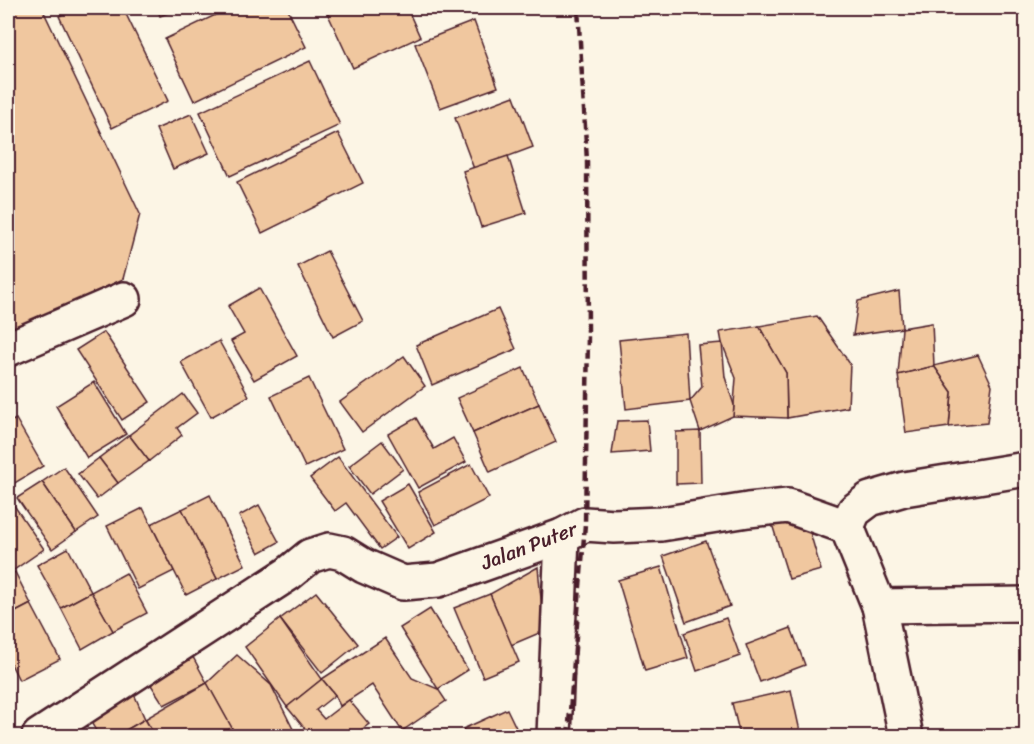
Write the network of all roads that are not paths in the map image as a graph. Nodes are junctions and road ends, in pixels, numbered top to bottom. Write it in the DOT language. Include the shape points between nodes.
graph roads {
  1 [pos="124,299"];
  2 [pos="8,349"];
  3 [pos="1026,469"];
  4 [pos="847,527"];
  5 [pos="562,536"];
  6 [pos="1026,604"];
  7 [pos="879,606"];
  8 [pos="39,736"];
  9 [pos="554,736"];
  10 [pos="906,736"];
  1 -- 2 [label="street"];
  3 -- 4 [label="street" via="904,489 870,499 854,511"];
  4 -- 5 [label="street, Jalan Puter" via="788,506 661,524 585,524"];
  4 -- 7 [label="street"];
  5 -- 8 [label="street, Jalan Puter" via="438,580 403,583 343,553 329,550 310,556"];
  5 -- 9 [label="street"];
  6 -- 7 [label="street"];
  7 -- 10 [label="street"];
}
